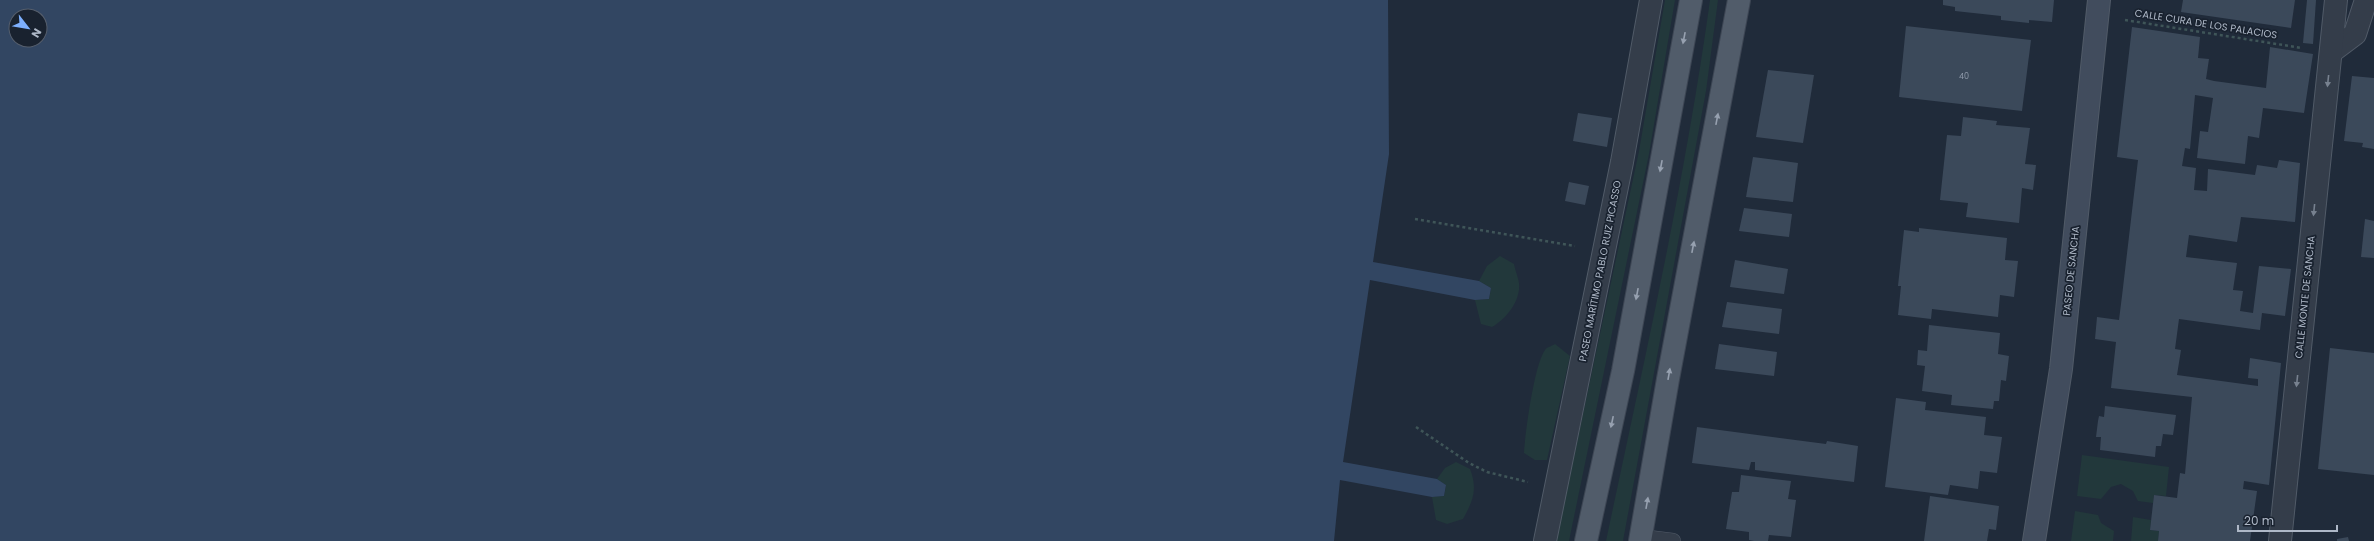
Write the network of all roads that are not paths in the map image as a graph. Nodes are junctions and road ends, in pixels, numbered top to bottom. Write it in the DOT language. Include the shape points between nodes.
graph roads {
  1 [pos="1651,0"];
  2 [pos="1691,0"];
  3 [pos="1739,0"];
  4 [pos="2336,0"];
  5 [pos="2366,0"];
  6 [pos="2098,8"];
  7 [pos="2331,52"];
  8 [pos="1641,539"];
  9 [pos="1545,541"];
  10 [pos="1586,541"];
  11 [pos="1673,541"];
  12 [pos="2034,541"];
  13 [pos="2280,541"];
  1 -- 9 [label="street, PASEO MARÍTIMO PABLO RUIZ PICASSO" via="1622,162"];
  2 -- 10 [label="main road, one-way" via="1623,371"];
  8 -- 3 [label="main road, one-way" via="1668,379"];
  4 -- 7 [label="street, CALLE MONTE DE SANCHA"];
  5 -- 7 [label="street" via="2355,34"];
  6 -- 12 [label="main road, PASEO DE SANCHA" via="2061,370"];
  7 -- 13 [label="street, CALLE MONTE DE SANCHA, one-way"];
  8 -- 11 [label="lane"];
}
